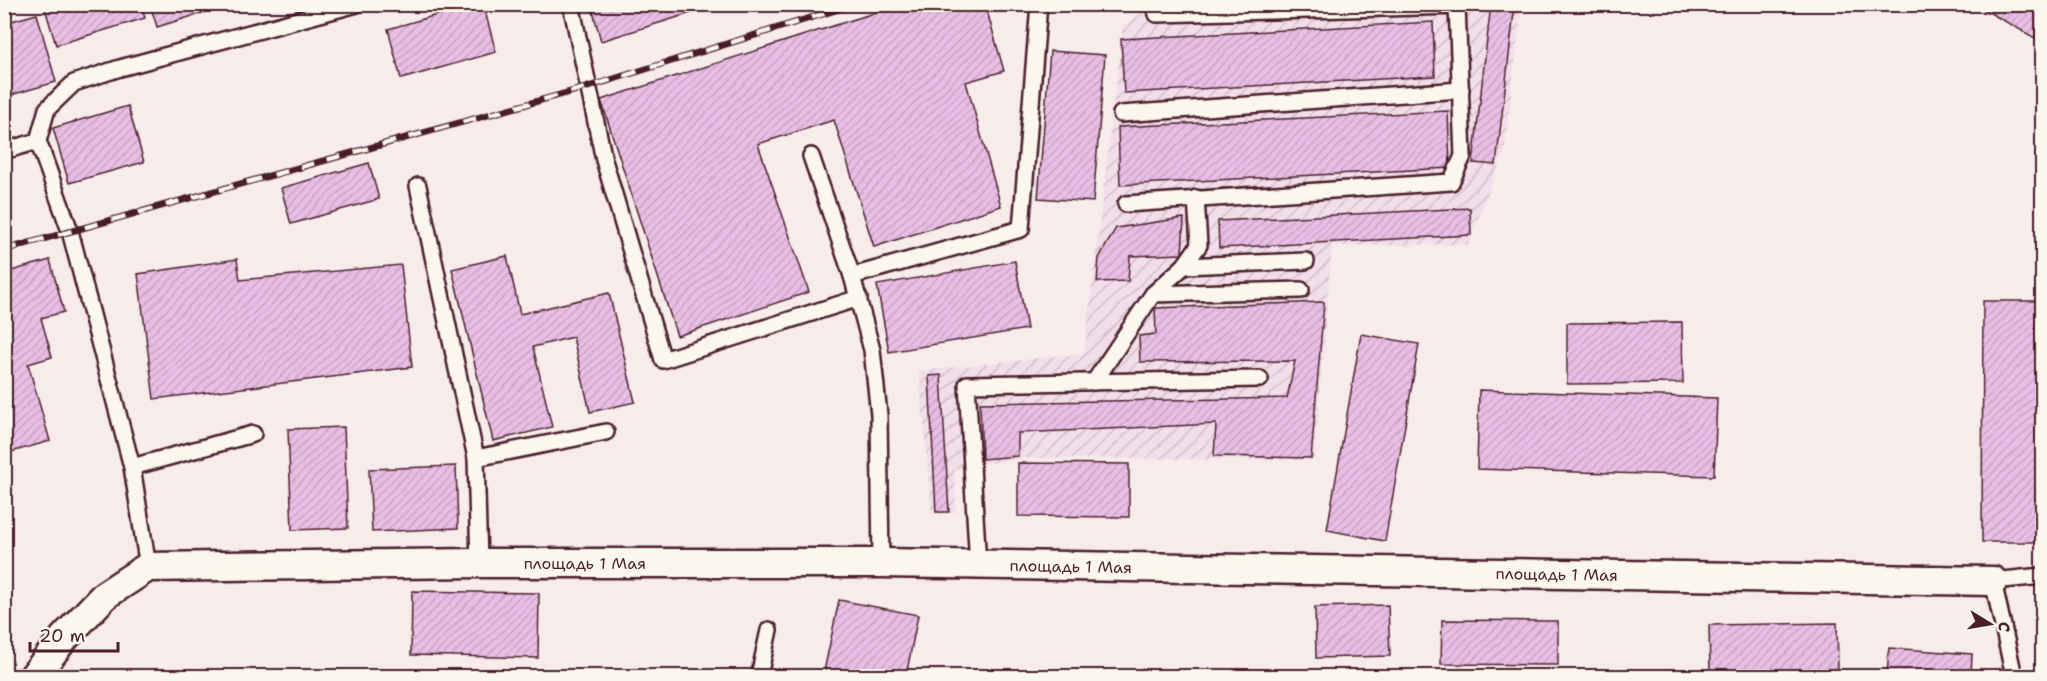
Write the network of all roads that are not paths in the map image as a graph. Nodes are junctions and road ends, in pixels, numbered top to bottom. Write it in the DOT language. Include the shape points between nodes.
graph roads {
  1 [pos="357,4"];
  2 [pos="571,4"];
  3 [pos="1039,4"];
  4 [pos="1154,4"];
  5 [pos="1461,90"];
  6 [pos="1121,114"];
  7 [pos="38,141"];
  8 [pos="4,151"];
  9 [pos="811,156"];
  10 [pos="418,186"];
  11 [pos="1196,198"];
  12 [pos="1126,204"];
  13 [pos="1306,261"];
  14 [pos="1184,266"];
  15 [pos="852,276"];
  16 [pos="1300,290"];
  17 [pos="1153,294"];
  18 [pos="859,298"];
  19 [pos="1260,379"];
  20 [pos="1094,382"];
  21 [pos="606,432"];
  22 [pos="253,434"];
  23 [pos="476,458"];
  24 [pos="132,467"];
  25 [pos="478,562"];
  26 [pos="881,563"];
  27 [pos="978,565"];
  28 [pos="148,567"];
  29 [pos="2043,576"];
  30 [pos="1993,582"];
  31 [pos="769,630"];
  32 [pos="34,676"];
  33 [pos="759,676"];
  34 [pos="2013,676"];
  1 -- 7 [label="lane" via="74,83 47,108"];
  2 -- 18 [label="lane" via="604,160 663,360"];
  3 -- 15 [label="lane" via="1021,230"];
  4 -- 5 [label="lane" via="1156,14 1457,6"];
  5 -- 6 [label="lane"];
  5 -- 11 [label="lane" via="1463,156 1451,182"];
  7 -- 8 [label="lane"];
  7 -- 24 [label="lane" via="70,231"];
  9 -- 15 [label="lane"];
  10 -- 23 [label="lane"];
  11 -- 12 [label="lane"];
  11 -- 14 [label="lane" via="1198,245"];
  13 -- 14 [label="lane"];
  14 -- 17 [label="lane"];
  15 -- 18 [label="lane"];
  16 -- 17 [label="lane"];
  17 -- 20 [label="lane"];
  18 -- 26 [label="lane" via="872,350 879,415"];
  19 -- 20 [label="lane"];
  20 -- 27 [label="lane" via="967,384"];
  21 -- 23 [label="lane"];
  22 -- 24 [label="lane"];
  23 -- 25 [label="lane"];
  24 -- 28 [label="lane"];
  25 -- 26 [label="street, площадь 1 Мая"];
  25 -- 28 [label="street, площадь 1 Мая"];
  26 -- 27 [label="street, площадь 1 Мая"];
  27 -- 30 [label="street, площадь 1 Мая"];
  28 -- 32 [label="street" via="105,595"];
  29 -- 30 [label="lane"];
  30 -- 34 [label="lane"];
  31 -- 33 [label="lane"];
}
